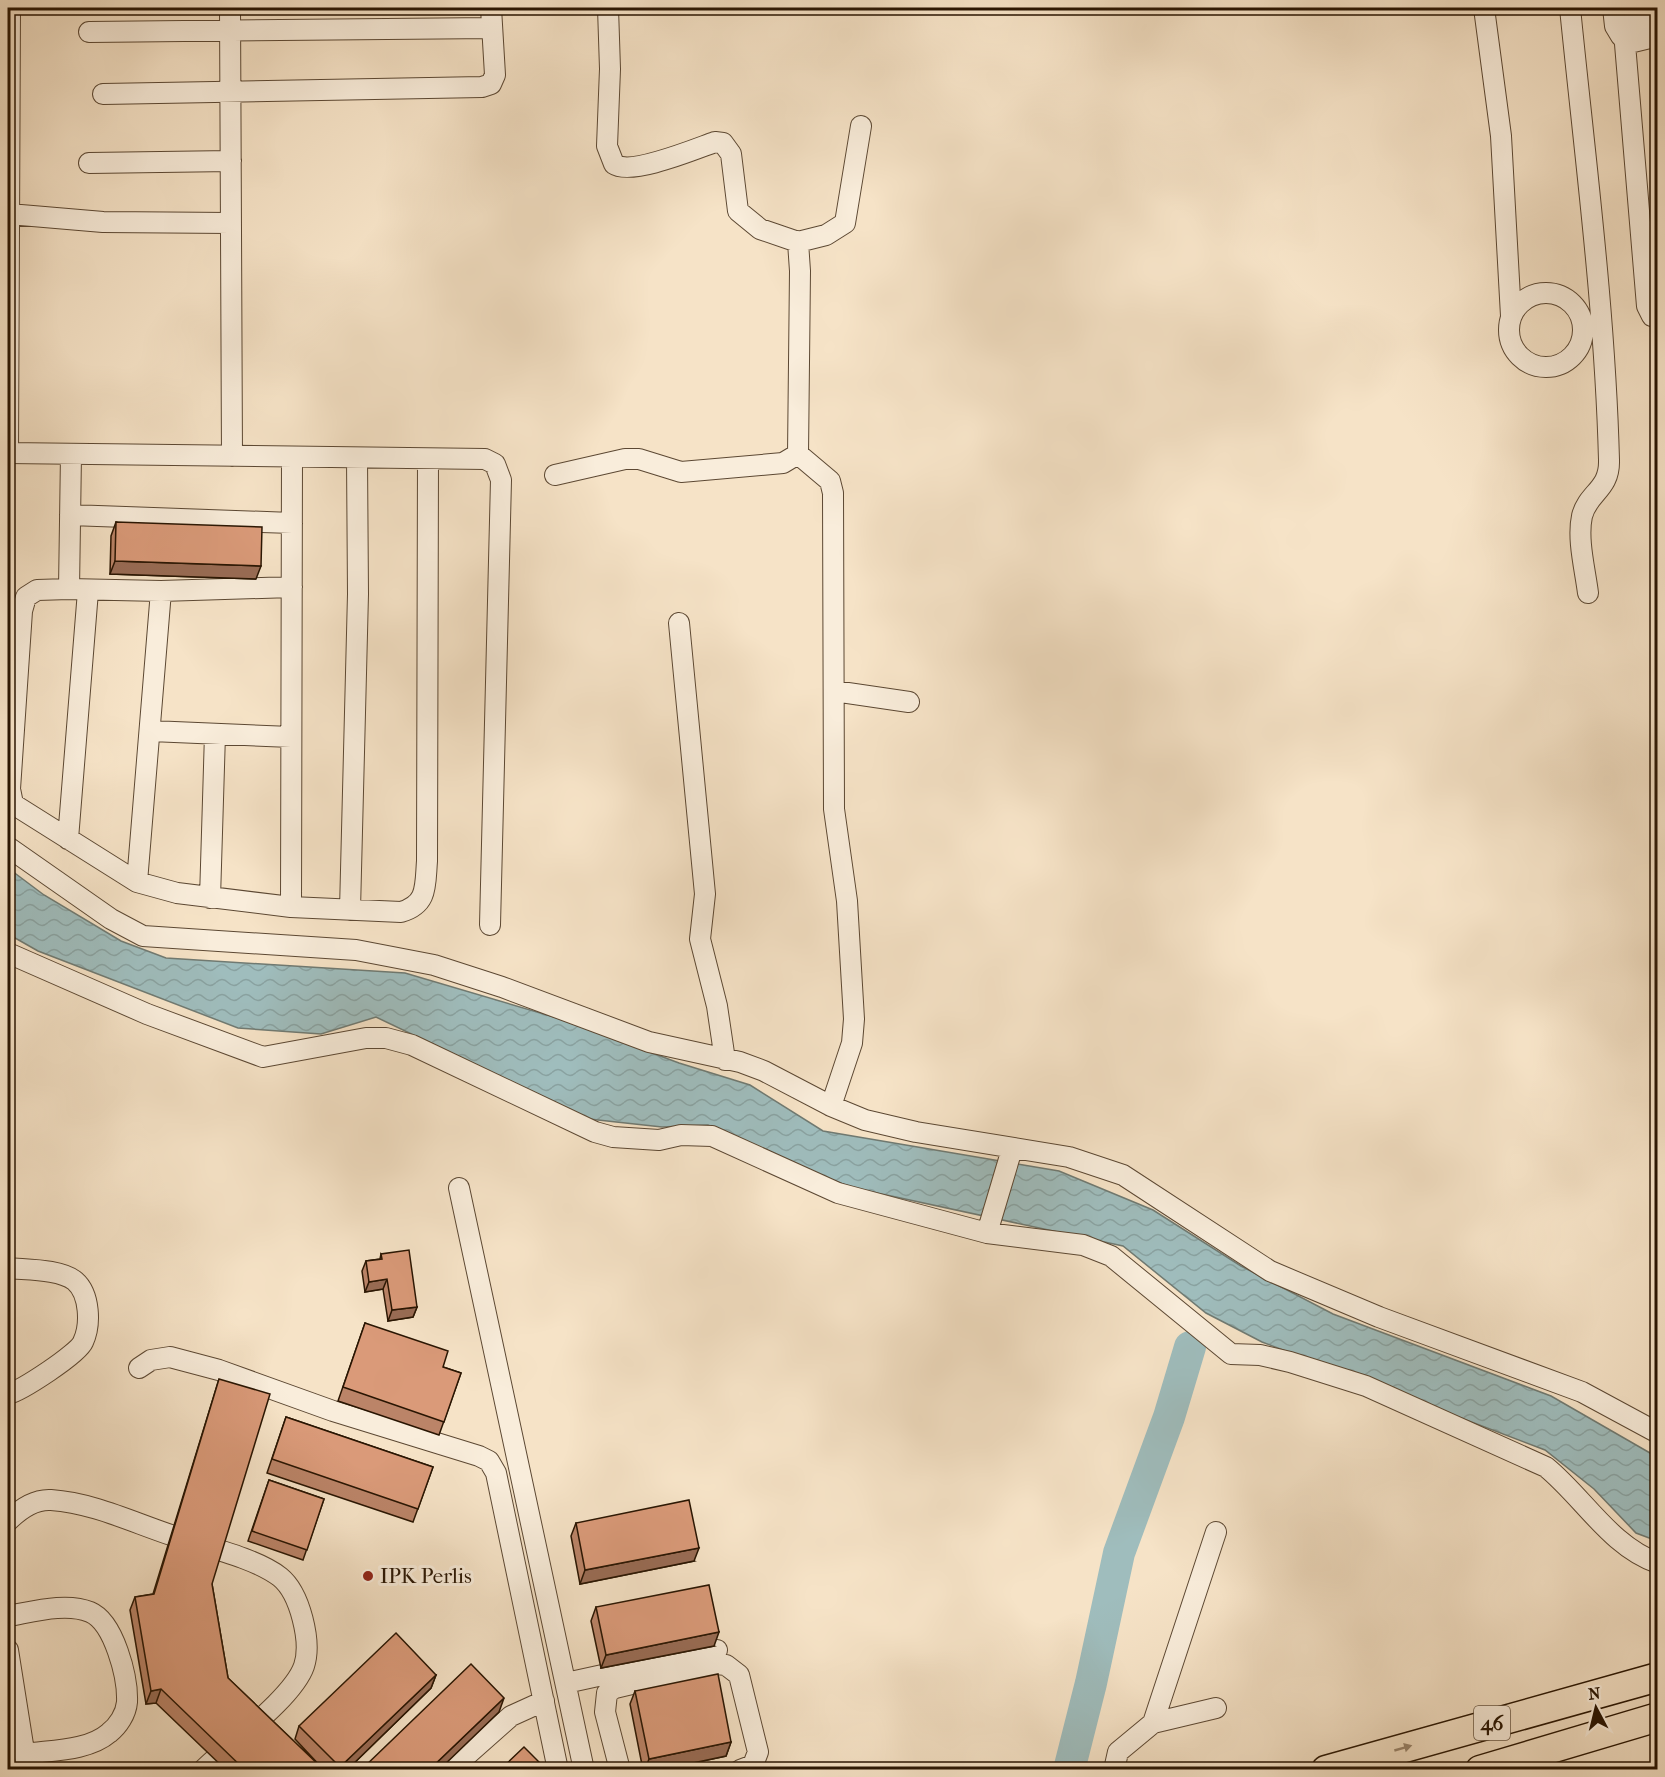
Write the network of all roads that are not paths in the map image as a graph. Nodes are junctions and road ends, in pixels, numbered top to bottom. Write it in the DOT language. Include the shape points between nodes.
graph roads {
  1 [pos="10,8"];
  2 [pos="231,8"];
  3 [pos="491,8"];
  4 [pos="608,8"];
  5 [pos="1484,8"];
  6 [pos="1570,8"];
  7 [pos="1614,17"];
  8 [pos="1658,22"];
  9 [pos="492,28"];
  10 [pos="231,30"];
  11 [pos="90,32"];
  12 [pos="1658,36"];
  13 [pos="1625,44"];
  14 [pos="231,91"];
  15 [pos="103,94"];
  16 [pos="861,126"];
  17 [pos="231,161"];
  18 [pos="89,163"];
  19 [pos="9,202"];
  20 [pos="231,224"];
  21 [pos="798,242"];
  22 [pos="1597,280"];
  23 [pos="1573,304"];
  24 [pos="1511,316"];
  25 [pos="1658,318"];
  26 [pos="8,380"];
  27 [pos="8,453"];
  28 [pos="71,454"];
  29 [pos="798,454"];
  30 [pos="232,456"];
  31 [pos="292,457"];
  32 [pos="357,458"];
  33 [pos="428,459"];
  34 [pos="555,475"];
  35 [pos="70,515"];
  36 [pos="292,523"];
  37 [pos="292,586"];
  38 [pos="78,590"];
  39 [pos="160,591"];
  40 [pos="1588,592"];
  41 [pos="679,623"];
  42 [pos="834,691"];
  43 [pos="909,702"];
  44 [pos="151,731"];
  45 [pos="215,734"];
  46 [pos="291,737"];
  47 [pos="68,839"];
  48 [pos="8,847"];
  49 [pos="137,882"];
  50 [pos="210,898"];
  51 [pos="291,907"];
  52 [pos="350,910"];
  53 [pos="490,925"];
  54 [pos="8,953"];
  55 [pos="724,1060"];
  56 [pos="831,1106"];
  57 [pos="1010,1155"];
  58 [pos="459,1188"];
  59 [pos="989,1227"];
  60 [pos="8,1268"];
  61 [pos="139,1368"];
  62 [pos="8,1394"];
  63 [pos="1658,1433"];
  64 [pos="8,1521"];
  65 [pos="1216,1532"];
  66 [pos="1658,1563"];
  67 [pos="8,1616"];
  68 [pos="8,1650"];
  69 [pos="717,1650"];
  70 [pos="1658,1677"];
  71 [pos="566,1683"];
  72 [pos="11,1684"];
  73 [pos="544,1701"];
  74 [pos="1216,1708"];
  75 [pos="1658,1717"];
  76 [pos="1153,1723"];
  77 [pos="26,1762"];
  78 [pos="203,1770"];
  79 [pos="450,1770"];
  80 [pos="558,1770"];
  81 [pos="584,1770"];
  82 [pos="620,1770"];
  83 [pos="740,1770"];
  84 [pos="1114,1770"];
  85 [pos="1326,1770"];
  86 [pos="1480,1770"];
  1 -- 19 [label="street"];
  2 -- 10 [label="street"];
  3 -- 9 [label="street"];
  4 -- 21 [label="street" via="607,146 614,164 628,168 715,142 723,143 731,154 738,211 760,229"];
  5 -- 24 [label="street" via="1500,136"];
  6 -- 22 [label="street"];
  7 -- 8 [label="street"];
  7 -- 13 [label="street"];
  9 -- 10 [label="street"];
  9 -- 14 [label="street" via="495,75 491,84 482,87"];
  10 -- 11 [label="street"];
  10 -- 14 [label="street"];
  12 -- 13 [label="street"];
  13 -- 25 [label="street" via="1647,306 1652,316"];
  14 -- 15 [label="street"];
  14 -- 17 [label="street"];
  16 -- 21 [label="street" via="845,223 826,235"];
  17 -- 18 [label="street"];
  17 -- 20 [label="street"];
  19 -- 20 [label="street" via="103,222"];
  19 -- 26 [label="street"];
  20 -- 30 [label="street"];
  21 -- 29 [label="street"];
  22 -- 23 [label="street"];
  22 -- 40 [label="street" via="1609,474 1582,515"];
  23 -- 24 [label="street" via="1546,292 1532,295"];
  23 -- 24 [label="street" via="1580,315 1582,339 1577,350 1558,364 1534,365 1521,357 1512,345"];
  26 -- 27 [label="street"];
  27 -- 28 [label="street"];
  28 -- 30 [label="street"];
  28 -- 35 [label="street"];
  29 -- 34 [label="street" via="783,463 681,472 639,459 625,459"];
  29 -- 42 [label="street" via="830,481 833,493"];
  30 -- 31 [label="street"];
  31 -- 32 [label="street"];
  31 -- 36 [label="street"];
  32 -- 33 [label="street"];
  32 -- 52 [label="street" via="358,606"];
  33 -- 52 [label="street" via="424,891 414,909"];
  33 -- 53 [label="street" via="485,459 495,464 501,480"];
  35 -- 36 [label="street"];
  35 -- 38 [label="street"];
  36 -- 37 [label="street"];
  37 -- 39 [label="street"];
  37 -- 46 [label="street"];
  38 -- 39 [label="street"];
  38 -- 47 [label="street"];
  38 -- 47 [label="street" via="37,590 26,597 10,789 13,804"];
  39 -- 44 [label="street"];
  41 -- 55 [label="street" via="705,894 700,939 715,998"];
  42 -- 43 [label="street"];
  42 -- 56 [label="street" via="834,809 848,901 855,1019 852,1043"];
  44 -- 45 [label="street"];
  44 -- 49 [label="street"];
  45 -- 46 [label="street"];
  45 -- 50 [label="street"];
  46 -- 51 [label="street"];
  47 -- 49 [label="street"];
  48 -- 55 [label="street" via="111,919 143,936 356,950 392,956 469,976 649,1041"];
  49 -- 50 [label="street"];
  50 -- 51 [label="street"];
  51 -- 52 [label="street"];
  54 -- 59 [label="street" via="147,1014 263,1057 344,1040 386,1038 412,1045 595,1132 659,1140 681,1135 712,1136 838,1193"];
  55 -- 56 [label="street" via="764,1071"];
  56 -- 57 [label="street" via="865,1120"];
  57 -- 59 [label="street"];
  57 -- 63 [label="street" via="1069,1156 1123,1175 1270,1271 1379,1317 1582,1392"];
  58 -- 71 [label="street"];
  59 -- 66 [label="street" via="1098,1250 1126,1267 1231,1354 1290,1362 1366,1386 1530,1459 1563,1481 1631,1550"];
  60 -- 62 [label="street" via="63,1275 75,1281 84,1292 87,1311 83,1344"];
  61 -- 73 [label="street" via="151,1359 170,1357 219,1370 489,1461 496,1473"];
  64 -- 78 [label="street" via="27,1506 42,1501 89,1507 241,1558 280,1577 297,1599 305,1630 305,1664 294,1686"];
  65 -- 76 [label="street"];
  67 -- 77 [label="street" via="76,1608 99,1617 109,1630 120,1659 127,1701 118,1724 99,1740"];
  68 -- 72 [label="street"];
  69 -- 71 [label="street"];
  85 -- 70 [label="highway, 46, one-way"];
  71 -- 81 [label="street"];
  72 -- 77 [label="street"];
  73 -- 79 [label="street" via="511,1716"];
  73 -- 80 [label="street"];
  74 -- 76 [label="street"];
  75 -- 86 [label="highway, 46"];
  76 -- 84 [label="street" via="1118,1752"];
  82 -- 83 [label="street" via="605,1712 607,1693 716,1664 726,1665 739,1675 758,1752 753,1765"];
}
